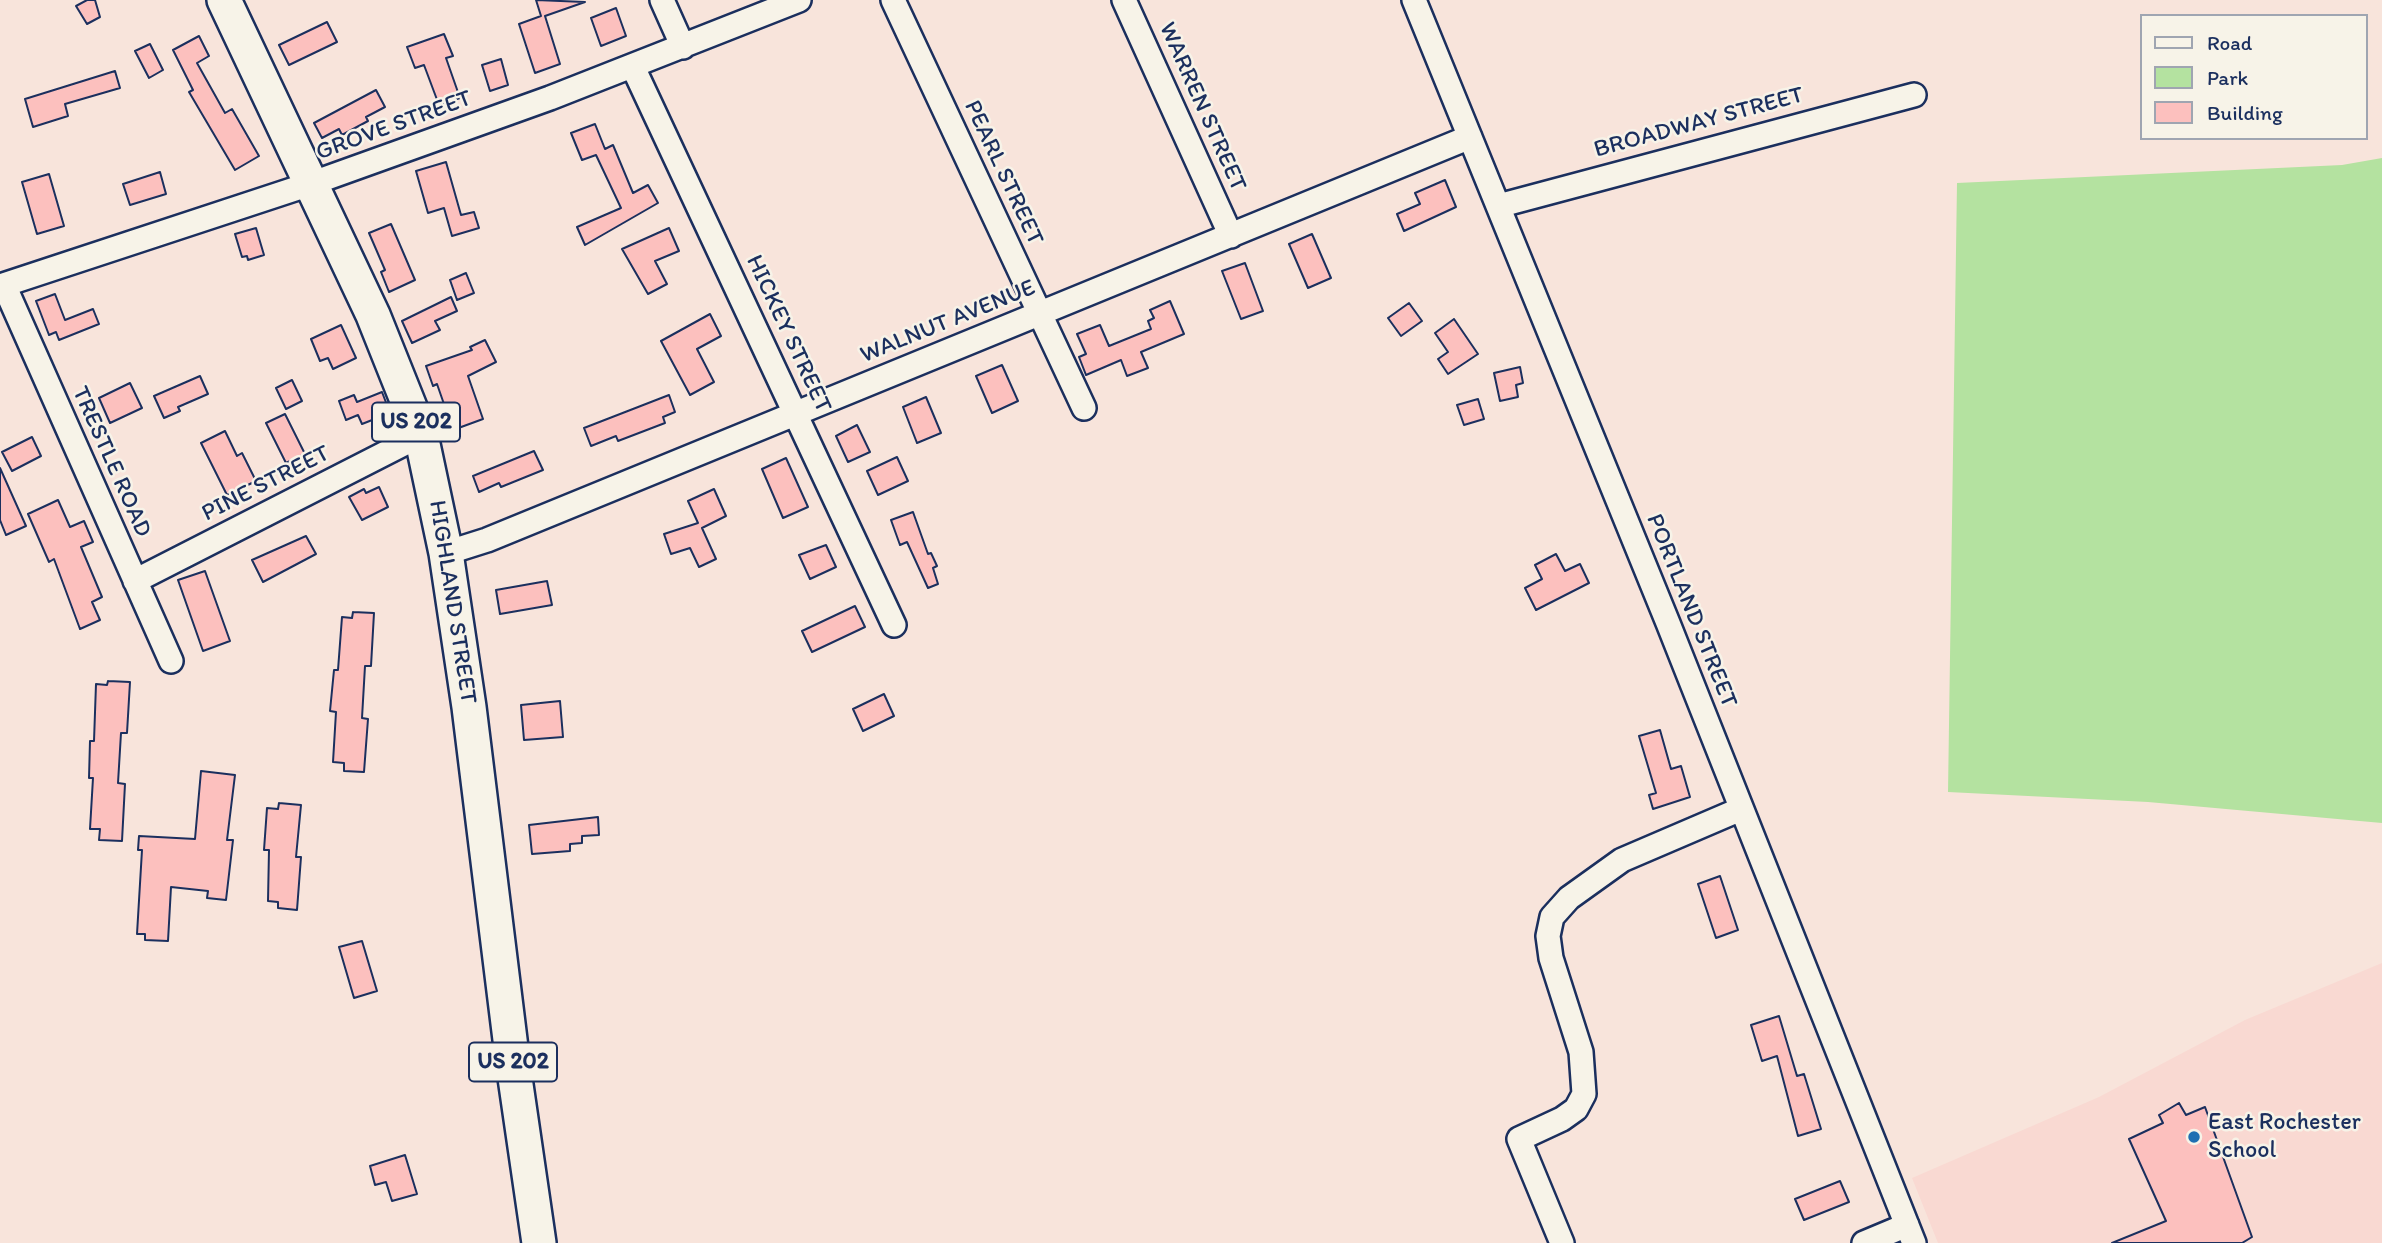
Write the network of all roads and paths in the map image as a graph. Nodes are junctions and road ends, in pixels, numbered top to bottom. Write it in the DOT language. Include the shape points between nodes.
graph roads {
  1 [pos="224,0"];
  2 [pos="662,0"];
  3 [pos="799,0"];
  4 [pos="893,0"];
  5 [pos="1124,0"];
  6 [pos="1413,0"];
  7 [pos="682,47"];
  8 [pos="633,66"];
  9 [pos="1914,94"];
  10 [pos="1470,137"];
  11 [pos="313,183"];
  12 [pos="1498,206"];
  13 [pos="1231,236"];
  14 [pos="2,285"];
  15 [pos="1040,313"];
  16 [pos="1084,408"];
  17 [pos="796,413"];
  18 [pos="421,435"];
  19 [pos="446,553"];
  20 [pos="135,581"];
  21 [pos="894,625"];
  22 [pos="171,662"];
  23 [pos="1741,809"];
  24 [pos="1911,1234"];
  25 [pos="539,1243"];
  26 [pos="1562,1243"];
  27 [pos="1864,1243"];
  1 -- 11 [label="highway, HIGHLAND STREET / US 202"];
  2 -- 7 [label="street"];
  3 -- 7 [label="street, GROVE STREET"];
  4 -- 15 [label="street, PEARL STREET"];
  5 -- 13 [label="street, WARREN STREET"];
  6 -- 10 [label="street, PORTLAND STREET"];
  7 -- 8 [label="street, GROVE STREET"];
  8 -- 11 [label="street, GROVE STREET"];
  8 -- 17 [label="street, HICKEY STREET"];
  9 -- 12 [label="street, BROADWAY STREET"];
  10 -- 12 [label="street, PORTLAND STREET"];
  10 -- 13 [label="street, WALNUT AVENUE"];
  11 -- 14 [label="street, GROVE STREET"];
  11 -- 18 [label="highway, HIGHLAND STREET / US 202"];
  12 -- 23 [label="street, PORTLAND STREET"];
  13 -- 15 [label="street, WALNUT AVENUE"];
  14 -- 20 [label="street, TRESTLE ROAD"];
  15 -- 16 [label="street, PEARL STREET"];
  15 -- 17 [label="street, WALNUT AVENUE"];
  17 -- 19 [label="street, WALNUT AVENUE"];
  17 -- 21 [label="street, HICKEY STREET"];
  18 -- 19 [label="highway, HIGHLAND STREET / US 202"];
  18 -- 20 [label="street, PINE STREET"];
  19 -- 25 [label="highway, HIGHLAND STREET / US 202"];
  20 -- 22 [label="street, TRESTLE ROAD"];
  23 -- 24 [label="street, PORTLAND STREET"];
  23 -- 26 [label="street" via="1622,860 1569,898 1552,917 1548,936 1551,958 1581,1052 1584,1094 1576,1109 1562,1119 1519,1139"];
  24 -- 27 [label="street"];
}
